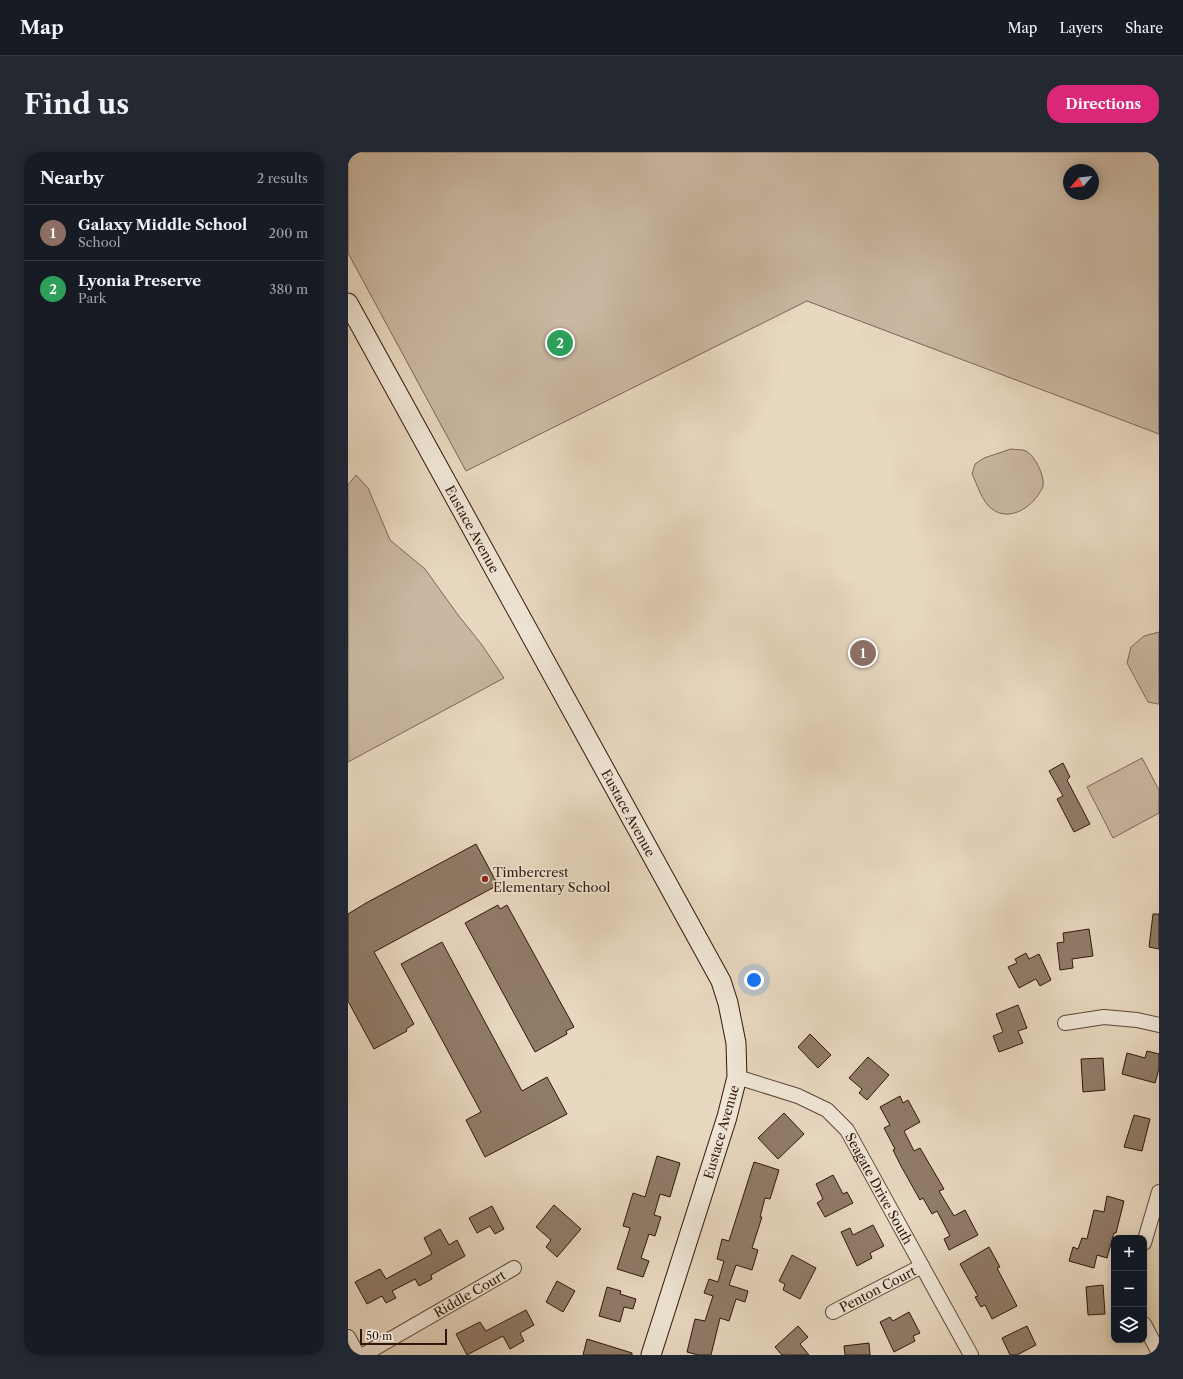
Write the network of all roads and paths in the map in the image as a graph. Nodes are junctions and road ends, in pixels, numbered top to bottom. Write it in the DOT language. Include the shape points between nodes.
graph roads {
  1 [pos="348,303"];
  2 [pos="1065,1023"];
  3 [pos="1159,1025"];
  4 [pos="737,1077"];
  5 [pos="1159,1192"];
  6 [pos="1146,1235"];
  7 [pos="922,1266"];
  8 [pos="514,1268"];
  9 [pos="833,1312"];
  10 [pos="1147,1330"];
  11 [pos="348,1337"];
  12 [pos="1159,1353"];
  13 [pos="358,1355"];
  14 [pos="362,1355"];
  15 [pos="651,1355"];
  16 [pos="971,1355"];
  1 -- 4 [label="street, Eustace Avenue" via="721,981 736,1043"];
  2 -- 3 [label="street" via="1104,1016"];
  4 -- 7 [label="street, Seagate Drive South" via="798,1096 827,1110 847,1130"];
  4 -- 15 [label="street, Eustace Avenue" via="728,1117"];
  5 -- 6 [label="street"];
  7 -- 9 [label="street, Penton Court"];
  7 -- 16 [label="street, Seagate Drive South"];
  8 -- 14 [label="street, Riddle Court"];
  10 -- 12 [label="street"];
  11 -- 13 [label="street"];
}
